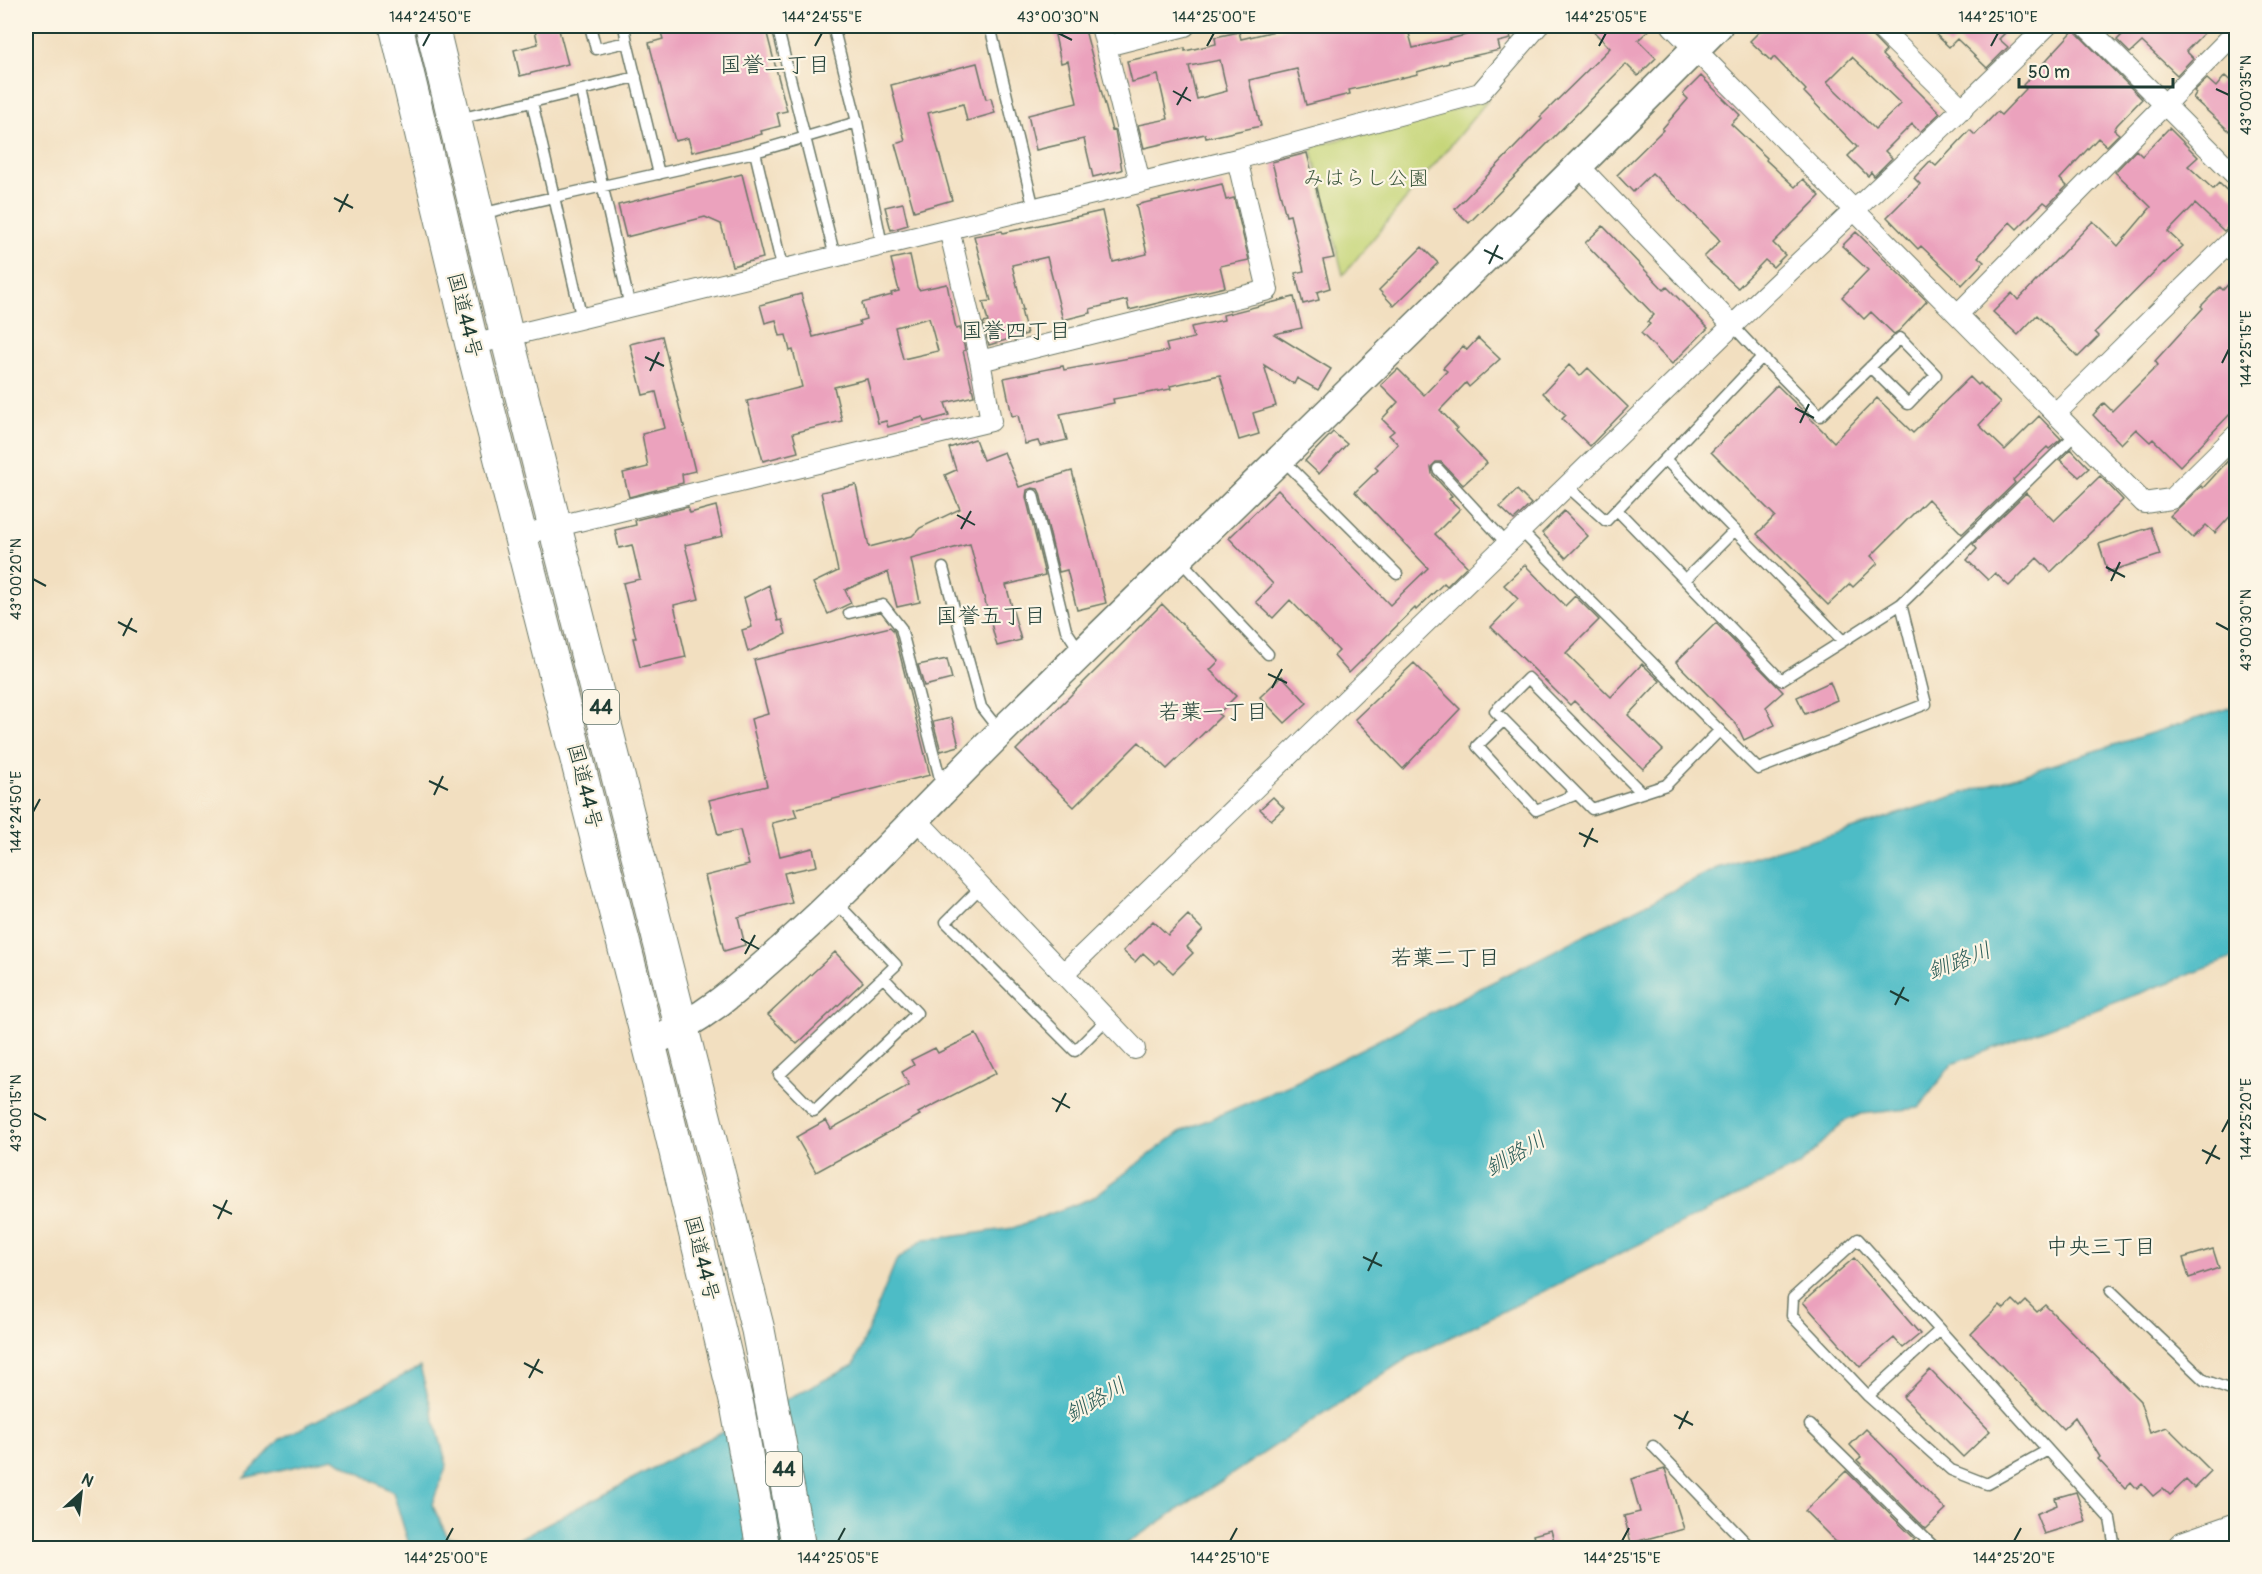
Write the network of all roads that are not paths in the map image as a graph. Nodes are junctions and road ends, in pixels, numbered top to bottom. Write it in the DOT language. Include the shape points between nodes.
graph roads {
  1 [pos="396,26"];
  2 [pos="432,26"];
  3 [pos="590,26"];
  4 [pos="624,26"];
  5 [pos="777,26"];
  6 [pos="833,26"];
  7 [pos="990,26"];
  8 [pos="1101,26"];
  9 [pos="1185,26"];
  10 [pos="1538,26"];
  11 [pos="1672,26"];
  12 [pos="1718,26"];
  13 [pos="1878,26"];
  14 [pos="2047,26"];
  15 [pos="2086,26"];
  16 [pos="2236,32"];
  17 [pos="627,42"];
  18 [pos="1106,46"];
  19 [pos="1696,48"];
  20 [pos="636,77"];
  21 [pos="581,90"];
  22 [pos="532,102"];
  23 [pos="2164,106"];
  24 [pos="1963,109"];
  25 [pos="455,120"];
  26 [pos="857,122"];
  27 [pos="805,137"];
  28 [pos="755,152"];
  29 [pos="1237,159"];
  30 [pos="1578,165"];
  31 [pos="658,174"];
  32 [pos="2236,176"];
  33 [pos="1140,183"];
  34 [pos="603,186"];
  35 [pos="554,197"];
  36 [pos="1034,209"];
  37 [pos="1855,209"];
  38 [pos="476,214"];
  39 [pos="950,229"];
  40 [pos="2236,236"];
  41 [pos="882,245"];
  42 [pos="835,257"];
  43 [pos="783,271"];
  44 [pos="630,307"];
  45 [pos="1958,314"];
  46 [pos="582,320"];
  47 [pos="1732,326"];
  48 [pos="507,337"];
  49 [pos="472,345"];
  50 [pos="1762,357"];
  51 [pos="980,361"];
  52 [pos="1870,368"];
  53 [pos="2057,412"];
  54 [pos="2077,433"];
  55 [pos="2236,435"];
  56 [pos="1280,457"];
  57 [pos="1665,459"];
  58 [pos="1438,469"];
  59 [pos="1567,486"];
  60 [pos="1033,495"];
  61 [pos="1617,510"];
  62 [pos="555,527"];
  63 [pos="1735,530"];
  64 [pos="521,535"];
  65 [pos="1515,538"];
  66 [pos="1178,558"];
  67 [pos="943,568"];
  68 [pos="1397,574"];
  69 [pos="1685,580"];
  70 [pos="1901,604"];
  71 [pos="849,613"];
  72 [pos="1843,641"];
  73 [pos="1081,653"];
  74 [pos="1268,654"];
  75 [pos="1504,720"];
  76 [pos="1720,730"];
  77 [pos="1001,732"];
  78 [pos="944,791"];
  79 [pos="1642,792"];
  80 [pos="1577,794"];
  81 [pos="916,819"];
  82 [pos="981,887"];
  83 [pos="836,902"];
  84 [pos="1064,973"];
  85 [pos="883,977"];
  86 [pos="1107,1019"];
  87 [pos="681,1029"];
  88 [pos="650,1043"];
  89 [pos="1135,1049"];
  90 [pos="2111,1291"];
  91 [pos="1940,1330"];
  92 [pos="2236,1392"];
  93 [pos="1868,1396"];
  94 [pos="1810,1425"];
  95 [pos="1653,1446"];
  96 [pos="2048,1450"];
  97 [pos="2236,1530"];
  98 [pos="763,1548"];
  99 [pos="799,1548"];
  100 [pos="1751,1548"];
  101 [pos="1935,1548"];
  102 [pos="2115,1548"];
  103 [pos="2184,1548"];
  1 -- 49 [label="highway, 国道44号 / 44"];
  2 -- 25 [label="highway, 国道44号 / 44"];
  3 -- 17 [label="lane" via="596,49"];
  4 -- 17 [label="lane"];
  5 -- 27 [label="lane"];
  6 -- 26 [label="lane"];
  7 -- 36 [label="lane"];
  8 -- 18 [label="street"];
  9 -- 18 [label="street"];
  10 -- 29 [label="street" via="1480,93"];
  11 -- 19 [label="street"];
  12 -- 19 [label="street"];
  13 -- 24 [label="street"];
  14 -- 24 [label="street"];
  15 -- 23 [label="street"];
  16 -- 23 [label="street"];
  17 -- 20 [label="lane"];
  18 -- 33 [label="street"];
  19 -- 30 [label="street"];
  19 -- 37 [label="street"];
  20 -- 21 [label="lane"];
  20 -- 31 [label="lane"];
  21 -- 22 [label="lane"];
  21 -- 34 [label="lane"];
  22 -- 25 [label="lane"];
  22 -- 35 [label="lane"];
  23 -- 32 [label="street"];
  23 -- 45 [label="street"];
  24 -- 37 [label="street"];
  25 -- 38 [label="highway, 国道44号 / 44"];
  26 -- 27 [label="lane"];
  26 -- 41 [label="lane"];
  27 -- 28 [label="lane"];
  27 -- 42 [label="lane"];
  28 -- 31 [label="lane"];
  28 -- 43 [label="lane"];
  29 -- 33 [label="street"];
  29 -- 51 [label="street" via="1268,290"];
  30 -- 47 [label="street"];
  30 -- 56 [label="street"];
  31 -- 34 [label="lane"];
  33 -- 36 [label="street"];
  34 -- 35 [label="lane"];
  34 -- 44 [label="lane"];
  35 -- 38 [label="lane"];
  35 -- 46 [label="lane"];
  36 -- 39 [label="street"];
  37 -- 45 [label="street"];
  37 -- 47 [label="street"];
  38 -- 48 [label="highway, 国道44号 / 44"];
  39 -- 41 [label="street"];
  39 -- 51 [label="street"];
  40 -- 53 [label="street"];
  41 -- 42 [label="street"];
  42 -- 43 [label="street"];
  43 -- 44 [label="street"];
  44 -- 46 [label="street"];
  45 -- 53 [label="street"];
  46 -- 48 [label="street"];
  47 -- 50 [label="lane"];
  47 -- 59 [label="street"];
  48 -- 49 [label="street"];
  48 -- 62 [label="highway, 国道44号 / 44"];
  49 -- 64 [label="highway, 国道44号 / 44"];
  50 -- 52 [label="lane" via="1820,416"];
  50 -- 57 [label="lane"];
  51 -- 62 [label="street" via="991,421"];
  52 -- 52 [label="lane" via="1908,404 1936,375 1900,338"];
  53 -- 54 [label="street"];
  54 -- 55 [label="street" via="2144,503 2171,499"];
  54 -- 70 [label="lane"];
  56 -- 66 [label="street"];
  56 -- 68 [label="lane"];
  57 -- 61 [label="lane"];
  57 -- 63 [label="lane"];
  58 -- 65 [label="lane"];
  59 -- 61 [label="lane" via="1606,521"];
  59 -- 65 [label="street"];
  60 -- 73 [label="lane" via="1066,630"];
  61 -- 69 [label="lane"];
  62 -- 64 [label="street"];
  62 -- 87 [label="highway, 国道44号 / 44"];
  63 -- 69 [label="lane"];
  63 -- 72 [label="lane"];
  64 -- 88 [label="highway, 国道44号 / 44"];
  65 -- 76 [label="lane"];
  65 -- 84 [label="street"];
  66 -- 73 [label="street"];
  66 -- 74 [label="lane"];
  67 -- 77 [label="lane" via="981,707"];
  69 -- 72 [label="lane" via="1781,680"];
  70 -- 72 [label="lane"];
  70 -- 76 [label="lane" via="1926,704 1758,769"];
  71 -- 78 [label="lane" via="883,605 901,628"];
  73 -- 77 [label="street"];
  75 -- 79 [label="lane" via="1495,711 1528,678"];
  75 -- 80 [label="lane"];
  75 -- 80 [label="lane" via="1477,746 1536,810"];
  76 -- 79 [label="lane" via="1666,785"];
  77 -- 78 [label="street"];
  78 -- 81 [label="street"];
  79 -- 80 [label="lane" via="1592,809"];
  81 -- 82 [label="street"];
  81 -- 83 [label="street"];
  82 -- 84 [label="street"];
  82 -- 86 [label="lane" via="946,922 1075,1051"];
  83 -- 85 [label="lane" via="896,965"];
  83 -- 87 [label="street" via="732,993"];
  84 -- 86 [label="street"];
  85 -- 85 [label="lane" via="917,1013 813,1112 779,1075"];
  86 -- 89 [label="street"];
  87 -- 88 [label="street"];
  87 -- 99 [label="highway, 国道44号 / 44" via="758,1330"];
  88 -- 98 [label="highway, 国道44号 / 44" via="737,1405"];
  90 -- 92 [label="lane" via="2204,1380"];
  91 -- 93 [label="lane"];
  91 -- 93 [label="lane" via="1858,1239 1792,1298 1792,1316"];
  91 -- 96 [label="lane"];
  93 -- 96 [label="lane" via="1951,1470 1987,1484"];
  94 -- 101 [label="lane"];
  95 -- 100 [label="lane"];
  96 -- 102 [label="lane" via="2110,1519"];
  97 -- 103 [label="highway"];
}
